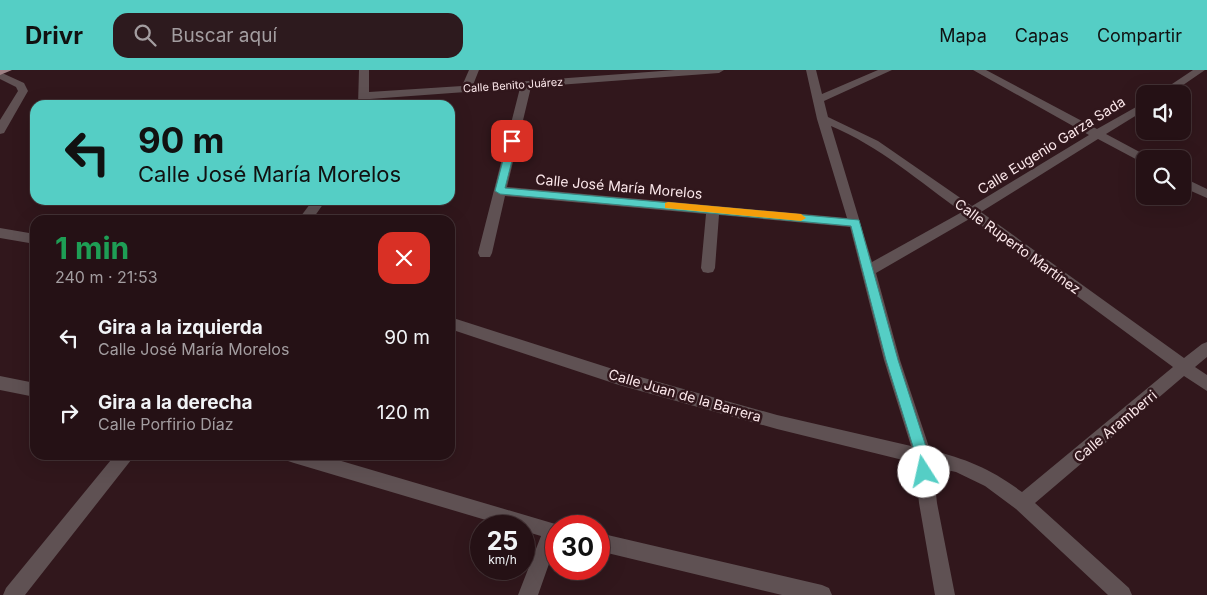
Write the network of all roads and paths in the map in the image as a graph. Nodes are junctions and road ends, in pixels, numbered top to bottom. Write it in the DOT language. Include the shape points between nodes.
graph roads {
  1 [pos="7,70"];
  2 [pos="364,70"];
  3 [pos="474,70"];
  4 [pos="720,70"];
  5 [pos="811,70"];
  6 [pos="887,70"];
  7 [pos="978,70"];
  8 [pos="1200,72"];
  9 [pos="0,74"];
  10 [pos="526,85"];
  11 [pos="1178,85"];
  12 [pos="466,88"];
  13 [pos="819,99"];
  14 [pos="365,100"];
  15 [pos="373,100"];
  16 [pos="1136,111"];
  17 [pos="823,119"];
  18 [pos="0,130"];
  19 [pos="1098,135"];
  20 [pos="1136,155"];
  21 [pos="1191,186"];
  22 [pos="500,191"];
  23 [pos="1207,194"];
  24 [pos="713,209"];
  25 [pos="972,212"];
  26 [pos="855,223"];
  27 [pos="0,233"];
  28 [pos="30,237"];
  29 [pos="485,253"];
  30 [pos="708,268"];
  31 [pos="868,271"];
  32 [pos="455,325"];
  33 [pos="1207,348"];
  34 [pos="1185,368"];
  35 [pos="0,383"];
  36 [pos="1207,384"];
  37 [pos="30,389"];
  38 [pos="923,456"];
  39 [pos="122,460"];
  40 [pos="312,460"];
  41 [pos="1022,503"];
  42 [pos="545,529"];
  43 [pos="610,545"];
  44 [pos="545,554"];
  45 [pos="13,595"];
  46 [pos="528,595"];
  47 [pos="822,595"];
  48 [pos="945,595"];
  49 [pos="1122,595"];
  1 -- 9 [label="main road"];
  2 -- 14 [label="street"];
  3 -- 12 [label="street"];
  4 -- 10 [label="street, Calle Benito Juárez"];
  5 -- 13 [label="street"];
  6 -- 13 [label="street"];
  7 -- 19 [label="street"];
  8 -- 11 [label="street"];
  9 -- 18 [label="street" via="20,85 23,91"];
  10 -- 12 [label="street, Calle Benito Juárez"];
  10 -- 22 [label="street"];
  12 -- 15 [label="street, Calle Benito Juárez"];
  13 -- 17 [label="street"];
  16 -- 19 [label="street, Calle Eugenio Garza Sada"];
  17 -- 25 [label="street, Calle Ruperto Martínez" via="873,143"];
  17 -- 26 [label="street"];
  19 -- 20 [label="street"];
  19 -- 25 [label="street, Calle Eugenio Garza Sada"];
  21 -- 23 [label="street"];
  22 -- 24 [label="street, Calle José María Morelos"];
  22 -- 29 [label="street"];
  24 -- 26 [label="street, Calle José María Morelos"];
  24 -- 30 [label="street"];
  25 -- 31 [label="street, Calle Eugenio Garza Sada"];
  25 -- 34 [label="street, Calle Ruperto Martínez"];
  26 -- 31 [label="street"];
  27 -- 28 [label="street"];
  31 -- 38 [label="street"];
  32 -- 38 [label="street, Calle Juan de la Barrera" via="777,422"];
  33 -- 34 [label="street, Calle Aramberri"];
  34 -- 36 [label="street, Calle Ruperto Martínez"];
  34 -- 41 [label="street, Calle Aramberri"];
  35 -- 37 [label="street"];
  38 -- 41 [label="street, Calle Juan de la Barrera" via="958,465 991,480"];
  38 -- 48 [label="street"];
  39 -- 45 [label="street"];
  40 -- 42 [label="street"];
  41 -- 49 [label="street, Calle Juan de la Barrera"];
  43 -- 47 [label="street"];
  44 -- 46 [label="street"];
}
